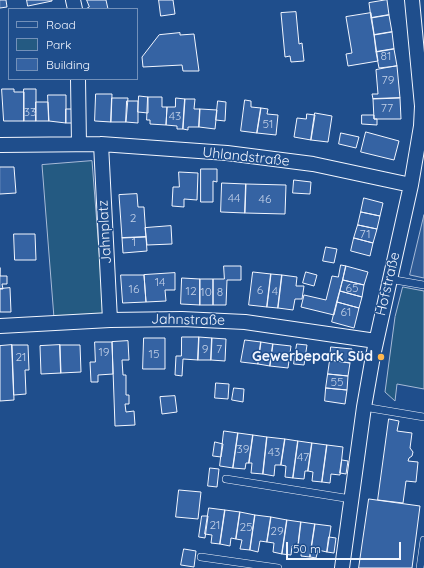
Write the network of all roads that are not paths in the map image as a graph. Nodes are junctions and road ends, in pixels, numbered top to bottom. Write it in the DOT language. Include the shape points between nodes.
graph roads {
  1 [pos="412,0"];
  2 [pos="78,80"];
  3 [pos="423,106"];
  4 [pos="79,144"];
  5 [pos="101,144"];
  6 [pos="0,145"];
  7 [pos="411,185"];
  8 [pos="389,279"];
  9 [pos="424,285"];
  10 [pos="110,320"];
  11 [pos="0,326"];
  12 [pos="376,341"];
  13 [pos="364,407"];
  14 [pos="424,417"];
  15 [pos="226,479"];
  16 [pos="351,499"];
  17 [pos="424,540"];
  18 [pos="201,556"];
  19 [pos="278,568"];
  20 [pos="342,568"];
  21 [pos="420,568"];
  1 -- 3 [label="street, Hofstraße"];
  2 -- 4 [label="street"];
  3 -- 7 [label="street, Hofstraße"];
  4 -- 5 [label="street, Uhlandstraße"];
  4 -- 6 [label="street, Uhlandstraße"];
  5 -- 7 [label="street, Uhlandstraße" via="227,153 313,164"];
  5 -- 10 [label="street, Jahnplatz"];
  7 -- 8 [label="street, Hofstraße"];
  8 -- 9 [label="lane"];
  8 -- 12 [label="street, Hofstraße"];
  10 -- 11 [label="street, Jahnstraße"];
  10 -- 12 [label="street, Jahnstraße" via="182,319 245,322"];
  12 -- 13 [label="street, Hofstraße"];
  13 -- 14 [label="lane"];
  13 -- 16 [label="street, Hofstraße"];
  15 -- 16 [label="lane"];
  16 -- 20 [label="street, Hofstraße"];
  17 -- 21 [label="lane"];
  18 -- 19 [label="lane"];
}
